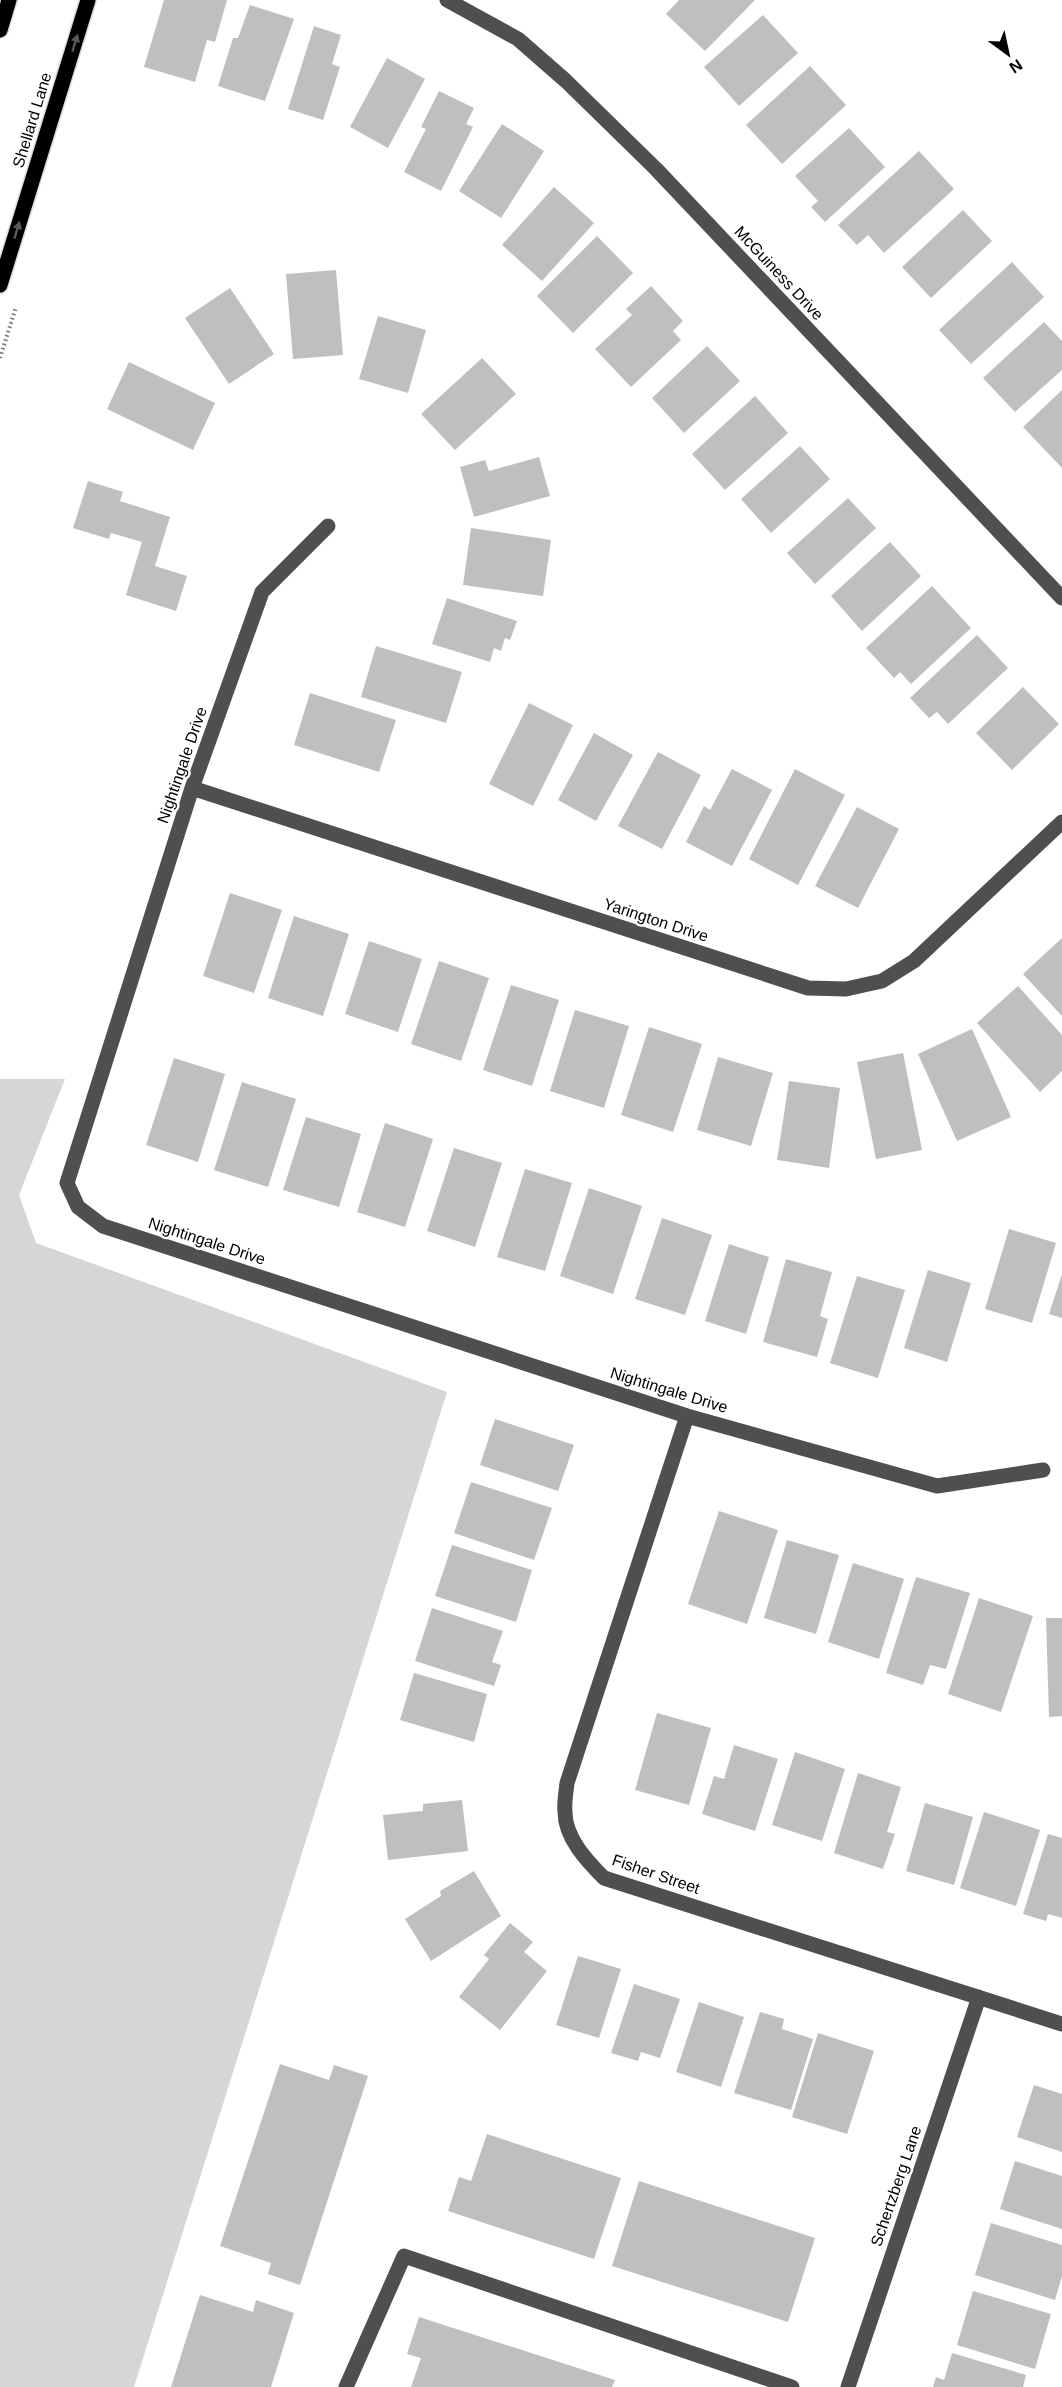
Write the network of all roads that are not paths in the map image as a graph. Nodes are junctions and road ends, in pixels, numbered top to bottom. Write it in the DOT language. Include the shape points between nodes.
graph roads {
  1 [pos="9,0"];
  2 [pos="88,0"];
  3 [pos="447,0"];
  4 [pos="0,30"];
  5 [pos="0,285"];
  6 [pos="328,526"];
  7 [pos="1062,598"];
  8 [pos="192,789"];
  9 [pos="1062,822"];
  10 [pos="687,1416"];
  11 [pos="1043,1470"];
  12 [pos="980,1997"];
  13 [pos="1062,2024"];
  14 [pos="346,2387"];
  15 [pos="792,2387"];
  16 [pos="848,2387"];
  1 -- 4 [label="main road"];
  5 -- 2 [label="main road, Shellard Lane, one-way"];
  3 -- 7 [label="street, McGuiness Drive" via="518,39 566,81 656,169"];
  6 -- 8 [label="street, Nightingale Drive" via="262,592"];
  8 -- 9 [label="street, Yarington Drive" via="808,988 846,989 882,981 914,961"];
  8 -- 10 [label="street, Nightingale Drive" via="67,1183 78,1207 103,1226"];
  10 -- 11 [label="street, Nightingale Drive" via="937,1486"];
  10 -- 12 [label="street, Fisher Street" via="567,1783 564,1815 571,1835 604,1878"];
  12 -- 13 [label="street, Fisher Street"];
  12 -- 16 [label="street, Schertzberg Lane"];
  14 -- 15 [label="street" via="404,2256"];
}
